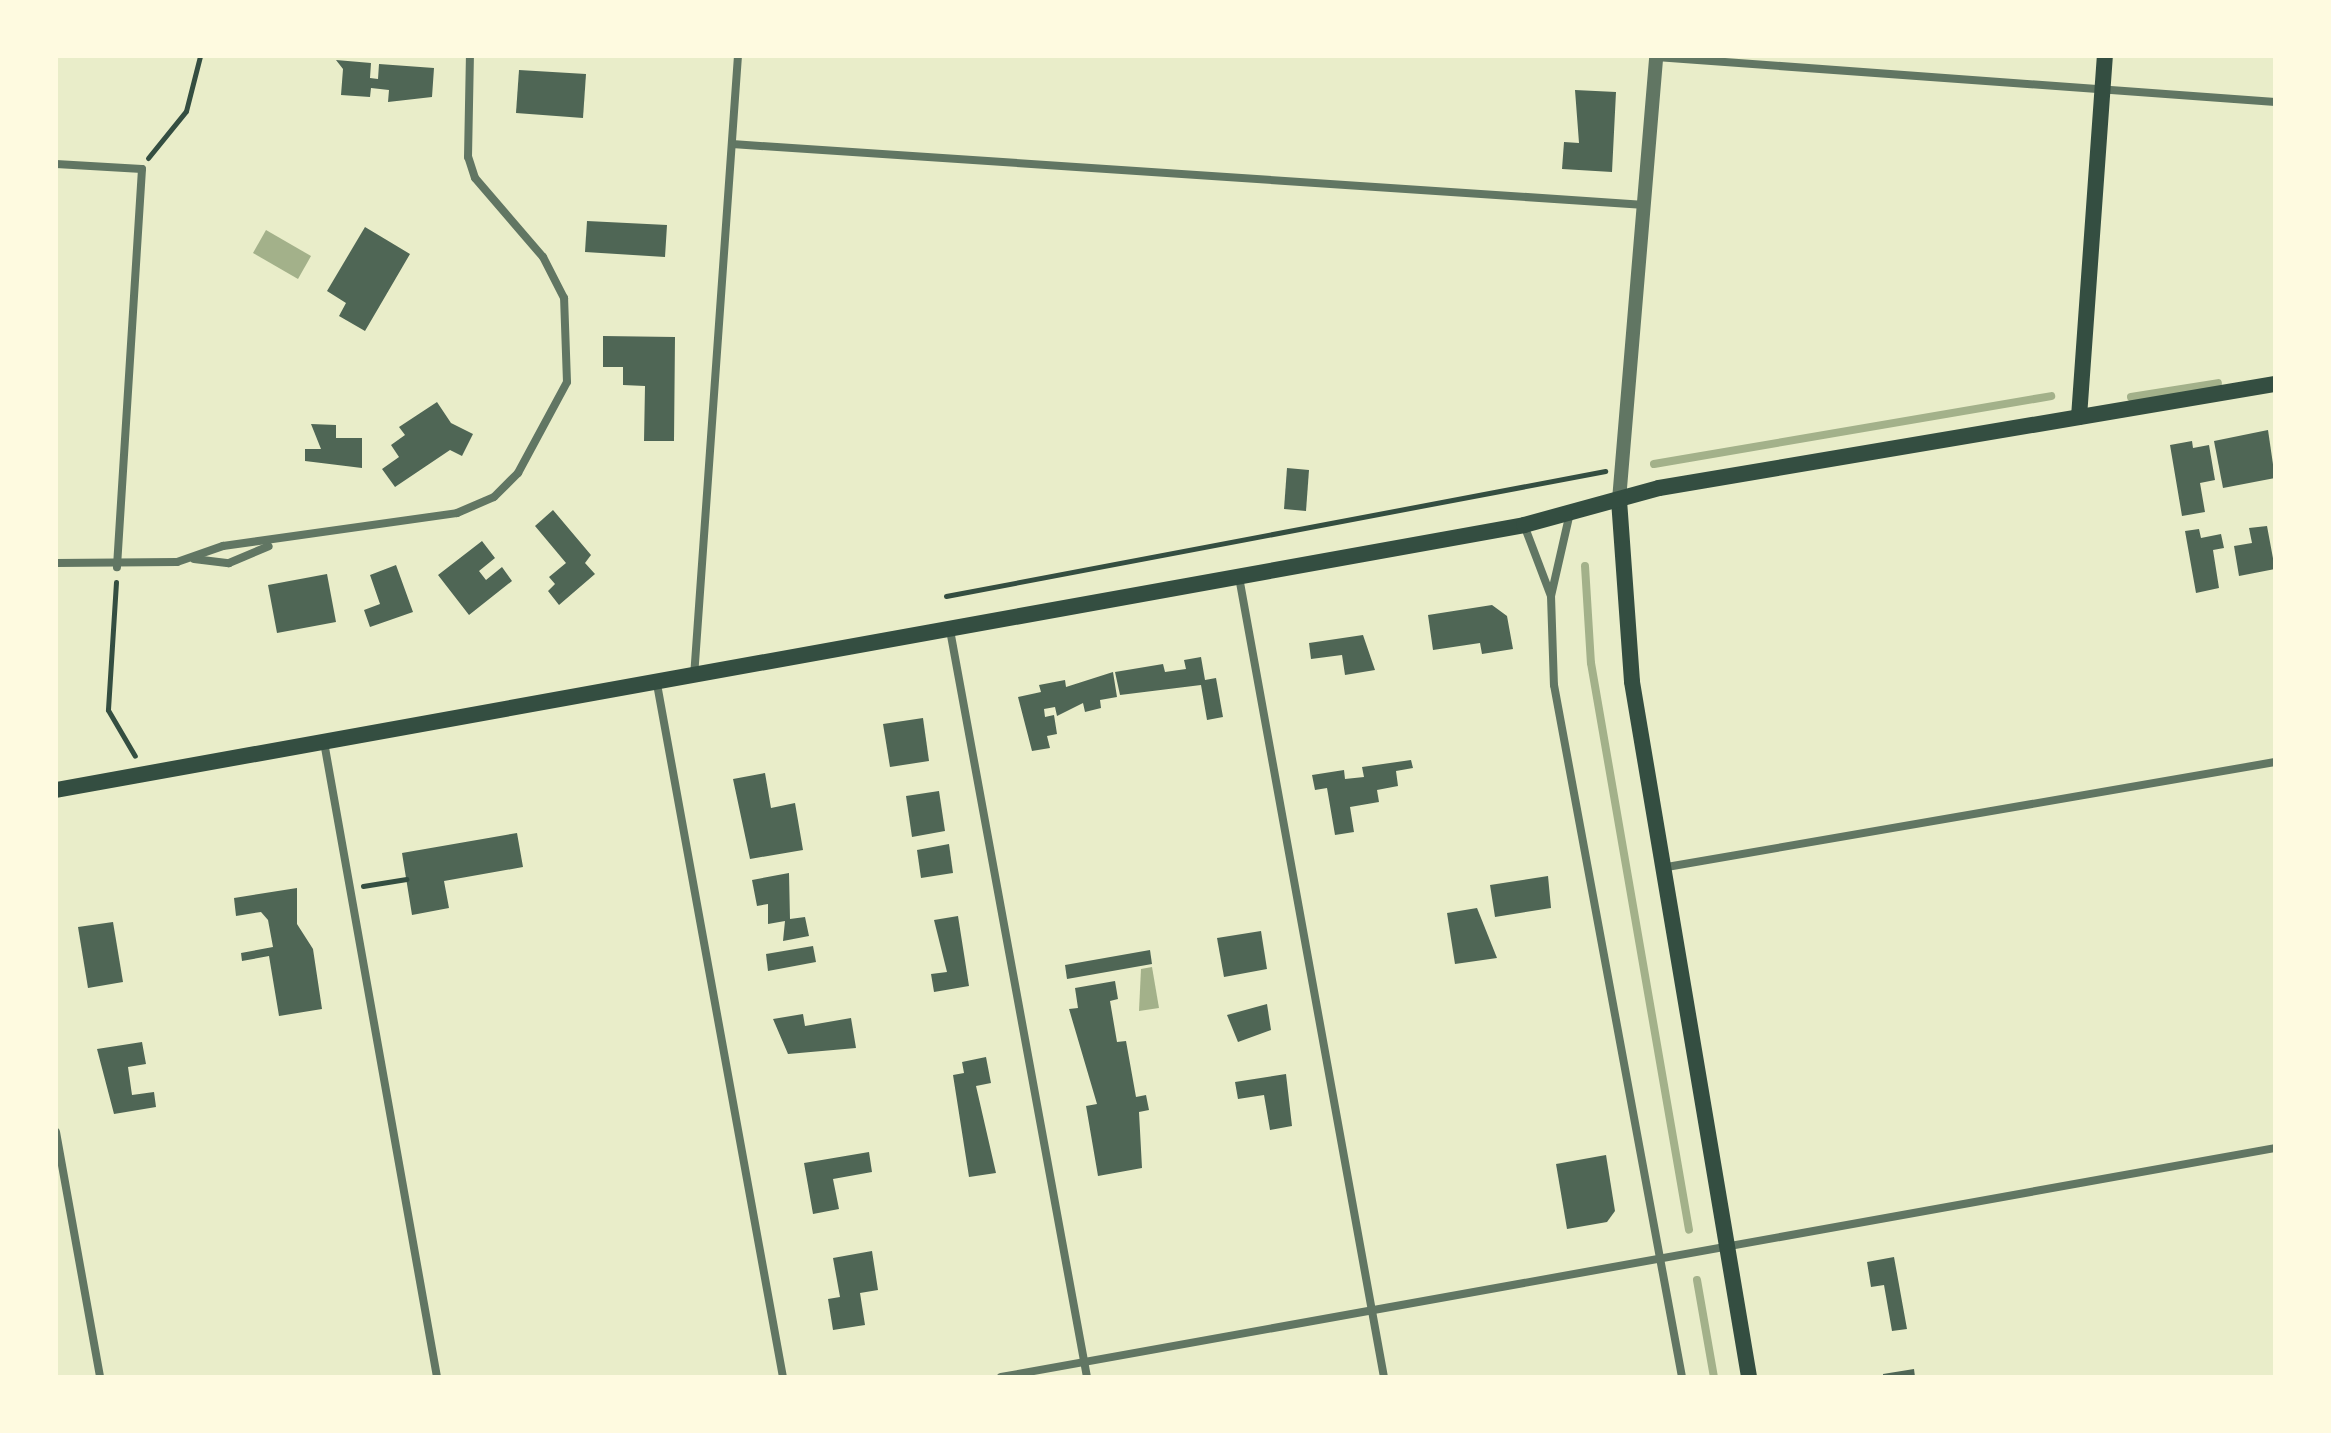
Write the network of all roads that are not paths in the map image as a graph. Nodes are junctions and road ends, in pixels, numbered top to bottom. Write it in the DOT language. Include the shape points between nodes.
graph roads {
  1 [pos="470,56"];
  2 [pos="738,56"];
  3 [pos="1656,56"];
  4 [pos="2105,56"];
  5 [pos="2103,89"];
  6 [pos="2275,102"];
  7 [pos="732,144"];
  8 [pos="56,164"];
  9 [pos="1646,205"];
  10 [pos="2275,384"];
  11 [pos="2079,417"];
  12 [pos="1619,500"];
  13 [pos="1569,517"];
  14 [pos="1524,525"];
  15 [pos="273,544"];
  16 [pos="194,559"];
  17 [pos="56,563"];
  18 [pos="117,567"];
  19 [pos="1239,577"];
  20 [pos="1551,596"];
  21 [pos="950,630"];
  22 [pos="694,677"];
  23 [pos="657,684"];
  24 [pos="324,742"];
  25 [pos="2275,762"];
  26 [pos="56,790"];
  27 [pos="1661,868"];
  28 [pos="56,1132"];
  29 [pos="2275,1148"];
  30 [pos="1727,1246"];
  31 [pos="1659,1259"];
  32 [pos="1373,1310"];
  33 [pos="1084,1362"];
  34 [pos="100,1377"];
  35 [pos="437,1377"];
  36 [pos="783,1377"];
  37 [pos="1001,1377"];
  38 [pos="1087,1377"];
  39 [pos="1384,1377"];
  40 [pos="1682,1377"];
  41 [pos="1749,1377"];
  1 -- 15 [label="street" via="468,157 475,178 543,257 564,298 567,382 518,473 494,497 457,513"];
  2 -- 7 [label="street"];
  3 -- 5 [label="street"];
  3 -- 9 [label="street"];
  4 -- 5 [label="main road"];
  5 -- 6 [label="street"];
  5 -- 11 [label="main road"];
  7 -- 9 [label="street"];
  7 -- 22 [label="street"];
  8 -- 18 [label="street" via="142,169"];
  9 -- 12 [label="street"];
  10 -- 11 [label="main road"];
  11 -- 12 [label="main road"];
  12 -- 13 [label="main road"];
  12 -- 27 [label="main road" via="1622,614"];
  13 -- 14 [label="main road"];
  13 -- 20 [label="street"];
  14 -- 19 [label="main road"];
  14 -- 20 [label="street"];
  15 -- 16 [label="street" via="223,546"];
  15 -- 16 [label="street" via="229,563"];
  16 -- 18 [label="street"];
  17 -- 18 [label="street"];
  19 -- 21 [label="main road"];
  19 -- 32 [label="street"];
  20 -- 31 [label="street" via="1554,685"];
  21 -- 22 [label="main road"];
  21 -- 33 [label="street"];
  22 -- 23 [label="main road"];
  23 -- 24 [label="main road"];
  23 -- 36 [label="street"];
  24 -- 26 [label="main road"];
  24 -- 35 [label="street"];
  25 -- 27 [label="street"];
  27 -- 30 [label="main road"];
  28 -- 34 [label="street"];
  29 -- 30 [label="street"];
  30 -- 31 [label="street"];
  30 -- 41 [label="main road"];
  31 -- 32 [label="street"];
  31 -- 40 [label="street"];
  32 -- 33 [label="street"];
  32 -- 39 [label="street"];
  33 -- 37 [label="street"];
  33 -- 38 [label="street"];
}
